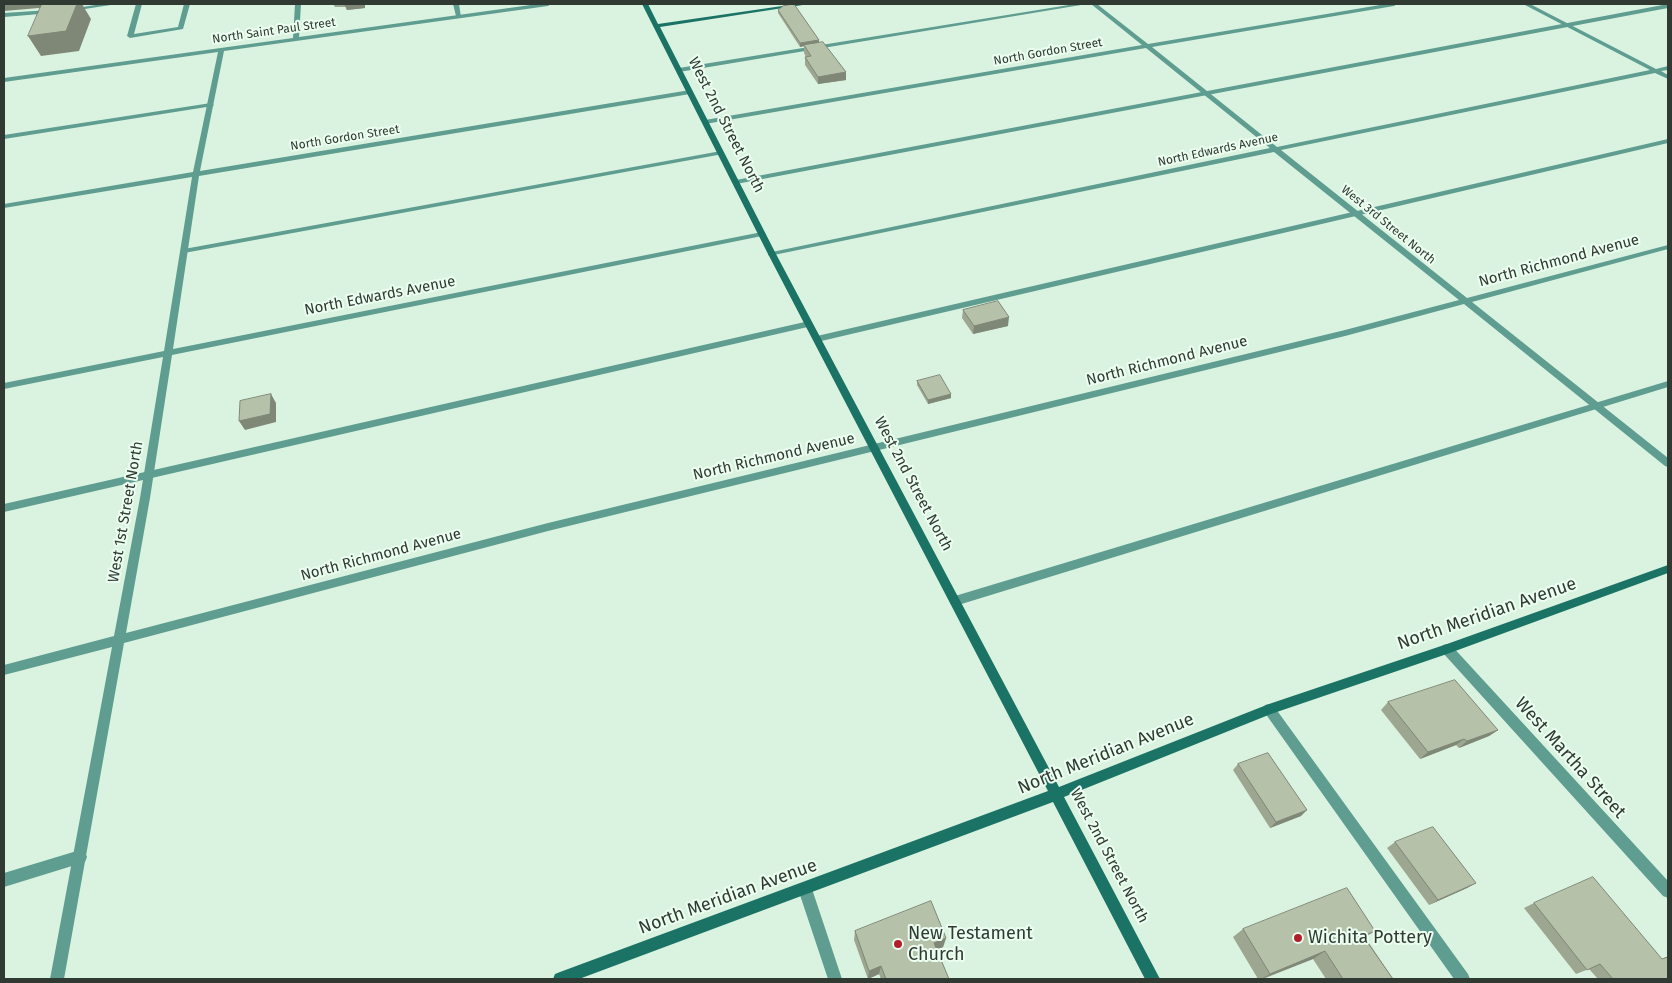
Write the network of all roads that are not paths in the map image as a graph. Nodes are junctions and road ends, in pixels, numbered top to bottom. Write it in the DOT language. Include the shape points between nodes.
graph roads {
  1 [pos="114,4"];
  2 [pos="139,4"];
  3 [pos="187,4"];
  4 [pos="298,4"];
  5 [pos="456,4"];
  6 [pos="548,4"];
  7 [pos="645,4"];
  8 [pos="806,4"];
  9 [pos="1084,4"];
  10 [pos="1094,4"];
  11 [pos="1394,4"];
  12 [pos="1526,4"];
  13 [pos="1668,6"];
  14 [pos="4,15"];
  15 [pos="459,16"];
  16 [pos="656,26"];
  17 [pos="1568,26"];
  18 [pos="296,39"];
  19 [pos="1147,46"];
  20 [pos="221,50"];
  21 [pos="1668,68"];
  22 [pos="679,70"];
  23 [pos="1656,71"];
  24 [pos="1668,77"];
  25 [pos="4,80"];
  26 [pos="690,92"];
  27 [pos="1208,95"];
  28 [pos="211,105"];
  29 [pos="705,122"];
  30 [pos="4,137"];
  31 [pos="1668,141"];
  32 [pos="1277,150"];
  33 [pos="721,153"];
  34 [pos="196,174"];
  35 [pos="736,182"];
  36 [pos="4,206"];
  37 [pos="1355,213"];
  38 [pos="762,234"];
  39 [pos="1668,247"];
  40 [pos="184,251"];
  41 [pos="772,254"];
  42 [pos="1465,301"];
  43 [pos="809,324"];
  44 [pos="817,339"];
  45 [pos="167,353"];
  46 [pos="1668,384"];
  47 [pos="4,386"];
  48 [pos="1597,406"];
  49 [pos="874,448"];
  50 [pos="1668,462"];
  51 [pos="148,475"];
  52 [pos="4,508"];
  53 [pos="1668,569"];
  54 [pos="955,601"];
  55 [pos="119,640"];
  56 [pos="1447,649"];
  57 [pos="4,670"];
  58 [pos="1269,708"];
  59 [pos="1056,793"];
  60 [pos="80,857"];
  61 [pos="4,880"];
  62 [pos="805,889"];
  63 [pos="1668,890"];
  64 [pos="57,979"];
  65 [pos="560,979"];
  66 [pos="835,979"];
  67 [pos="1153,979"];
  68 [pos="1463,979"];
  1 -- 14 [label="street"];
  2 -- 3 [label="street" via="130,36 181,28"];
  4 -- 18 [label="street"];
  5 -- 15 [label="street"];
  6 -- 15 [label="street, North Saint Paul Street"];
  7 -- 16 [label="street, West 2nd Street North"];
  8 -- 16 [label="street"];
  9 -- 22 [label="street"];
  10 -- 19 [label="street, West 3rd Street North"];
  11 -- 19 [label="street, North Gordon Street"];
  12 -- 17 [label="street"];
  13 -- 17 [label="street"];
  15 -- 18 [label="street, North Saint Paul Street"];
  16 -- 22 [label="street, West 2nd Street North"];
  17 -- 23 [label="street"];
  17 -- 27 [label="street"];
  18 -- 20 [label="street, North Saint Paul Street"];
  19 -- 27 [label="street, West 3rd Street North"];
  19 -- 29 [label="street, North Gordon Street"];
  20 -- 25 [label="street, North Saint Paul Street"];
  20 -- 28 [label="street, West 1st Street North"];
  21 -- 23 [label="street, North Edwards Avenue"];
  22 -- 26 [label="street, West 2nd Street North"];
  23 -- 24 [label="street"];
  23 -- 32 [label="street, North Edwards Avenue"];
  26 -- 29 [label="street, West 2nd Street North"];
  26 -- 34 [label="street, North Gordon Street"];
  27 -- 32 [label="street, West 3rd Street North"];
  27 -- 35 [label="street"];
  28 -- 30 [label="street"];
  28 -- 34 [label="street, West 1st Street North"];
  29 -- 33 [label="street, West 2nd Street North"];
  31 -- 37 [label="street"];
  32 -- 37 [label="street, West 3rd Street North"];
  32 -- 41 [label="street, North Edwards Avenue"];
  33 -- 35 [label="street, West 2nd Street North"];
  33 -- 40 [label="street"];
  34 -- 36 [label="street, North Gordon Street"];
  34 -- 40 [label="street, West 1st Street North"];
  35 -- 38 [label="street, West 2nd Street North"];
  37 -- 42 [label="street, West 3rd Street North"];
  37 -- 44 [label="street"];
  38 -- 41 [label="street, West 2nd Street North"];
  38 -- 45 [label="street, North Edwards Avenue"];
  39 -- 42 [label="street, North Richmond Avenue"];
  40 -- 45 [label="street, West 1st Street North"];
  41 -- 43 [label="street, West 2nd Street North"];
  42 -- 48 [label="street, West 3rd Street North"];
  42 -- 49 [label="street, North Richmond Avenue"];
  43 -- 44 [label="street, West 2nd Street North"];
  43 -- 51 [label="street"];
  44 -- 49 [label="street, West 2nd Street North"];
  45 -- 47 [label="street, North Edwards Avenue"];
  45 -- 51 [label="street, West 1st Street North"];
  46 -- 48 [label="street"];
  48 -- 50 [label="street, West 3rd Street North"];
  48 -- 54 [label="street"];
  49 -- 54 [label="street, West 2nd Street North"];
  49 -- 55 [label="street, North Richmond Avenue" via="548,527"];
  51 -- 52 [label="street"];
  51 -- 55 [label="street, West 1st Street North"];
  53 -- 56 [label="street, North Meridian Avenue"];
  54 -- 59 [label="street, West 2nd Street North"];
  55 -- 57 [label="street, North Richmond Avenue"];
  55 -- 60 [label="street, West 1st Street North"];
  56 -- 58 [label="street, North Meridian Avenue"];
  56 -- 63 [label="street, West Martha Street"];
  58 -- 59 [label="street, North Meridian Avenue"];
  58 -- 68 [label="street"];
  59 -- 62 [label="street, North Meridian Avenue"];
  59 -- 67 [label="street, West 2nd Street North"];
  60 -- 61 [label="street"];
  60 -- 64 [label="street, West 1st Street North"];
  62 -- 65 [label="street, North Meridian Avenue"];
  62 -- 66 [label="street"];
}
